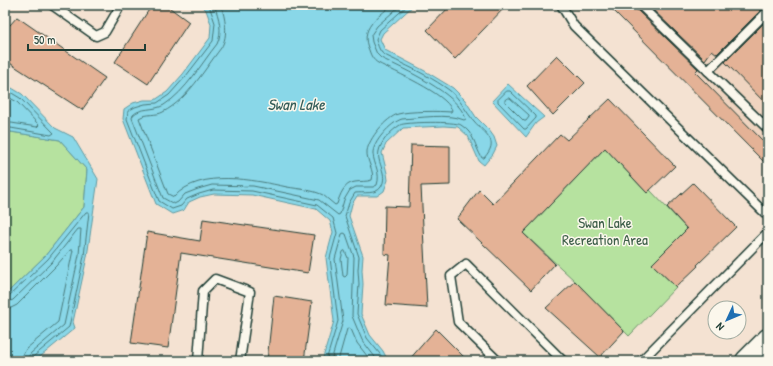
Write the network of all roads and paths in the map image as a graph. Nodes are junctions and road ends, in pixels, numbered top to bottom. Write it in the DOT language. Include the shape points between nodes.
graph roads {
  1 [pos="52,5"];
  2 [pos="117,5"];
  3 [pos="560,5"];
  4 [pos="640,5"];
  5 [pos="768,11"];
  6 [pos="708,71"];
  7 [pos="768,129"];
  8 [pos="768,216"];
  9 [pos="768,232"];
  10 [pos="768,340"];
  11 [pos="198,361"];
  12 [pos="240,361"];
  13 [pos="498,361"];
  14 [pos="563,361"];
  15 [pos="641,361"];
  16 [pos="747,361"];
  1 -- 2 [label="lane" via="96,36 105,32 118,10"];
  3 -- 8 [label="lane" via="574,26"];
  4 -- 6 [label="lane"];
  5 -- 6 [label="lane"];
  6 -- 7 [label="lane"];
  9 -- 15 [label="lane"];
  10 -- 16 [label="main road"];
  11 -- 12 [label="lane" via="203,292 215,279 250,292"];
  13 -- 14 [label="lane" via="458,322 451,276 466,264"];
}
